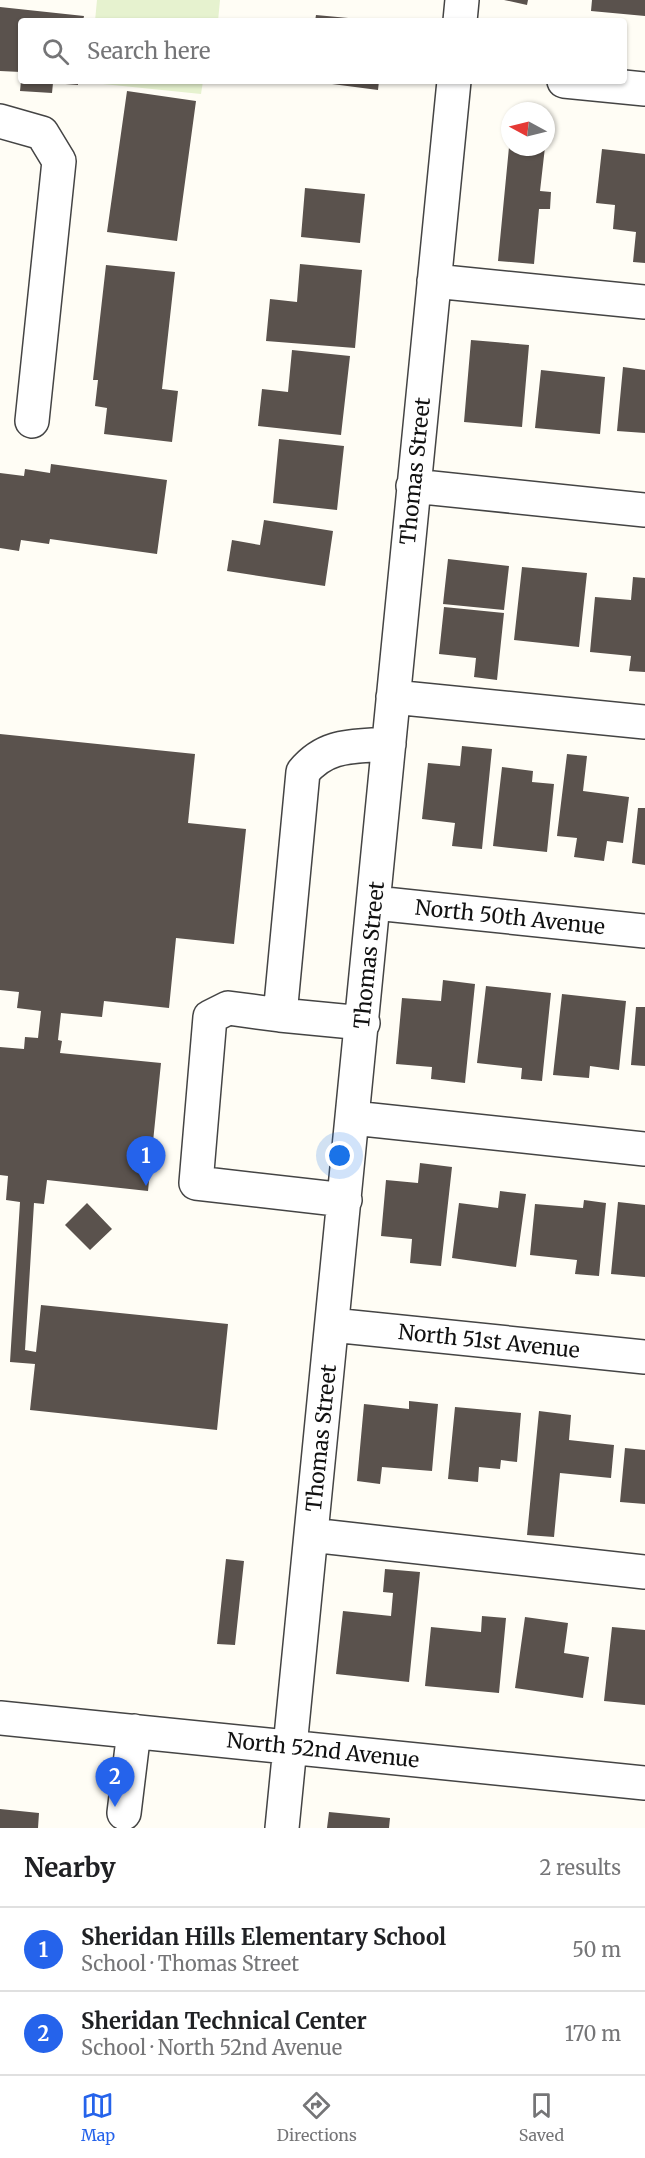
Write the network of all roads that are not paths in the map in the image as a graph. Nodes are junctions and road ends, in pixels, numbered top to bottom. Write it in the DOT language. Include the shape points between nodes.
graph roads {
  1 [pos="462,0"];
  2 [pos="460,18"];
  3 [pos="454,84"];
  4 [pos="594,84"];
  5 [pos="645,89"];
  6 [pos="0,120"];
  7 [pos="434,281"];
  8 [pos="645,302"];
  9 [pos="32,421"];
  10 [pos="413,486"];
  11 [pos="645,510"];
  12 [pos="393,697"];
  13 [pos="645,722"];
  14 [pos="389,744"];
  15 [pos="375,903"];
  16 [pos="645,931"];
  17 [pos="280,1015"];
  18 [pos="363,1023"];
  19 [pos="353,1118"];
  20 [pos="645,1149"];
  21 [pos="345,1200"];
  22 [pos="332,1325"];
  23 [pos="645,1357"];
  24 [pos="311,1535"];
  25 [pos="645,1572"];
  26 [pos="0,1718"];
  27 [pos="134,1731"];
  28 [pos="290,1747"];
  29 [pos="645,1782"];
  30 [pos="124,1813"];
  31 [pos="282,1828"];
  1 -- 2 [label="street"];
  3 -- 7 [label="street, Thomas Street"];
  4 -- 5 [label="street"];
  6 -- 9 [label="street" via="42,133 59,160"];
  7 -- 8 [label="street"];
  7 -- 10 [label="street, Thomas Street"];
  10 -- 11 [label="street"];
  10 -- 12 [label="street, Thomas Street"];
  12 -- 13 [label="street"];
  12 -- 14 [label="street, Thomas Street"];
  14 -- 15 [label="street, Thomas Street"];
  14 -- 17 [label="street" via="332,749 315,758 303,772"];
  15 -- 16 [label="street, North 50th Avenue"];
  15 -- 18 [label="street, Thomas Street"];
  17 -- 18 [label="street"];
  17 -- 21 [label="street" via="228,1008 210,1017 196,1183"];
  18 -- 19 [label="street, Thomas Street"];
  19 -- 20 [label="street"];
  19 -- 21 [label="street, Thomas Street"];
  21 -- 22 [label="street, Thomas Street"];
  22 -- 23 [label="street, North 51st Avenue"];
  22 -- 24 [label="street, Thomas Street"];
  24 -- 25 [label="street"];
  24 -- 28 [label="street, Thomas Street"];
  26 -- 27 [label="street, North 52nd Avenue"];
  27 -- 28 [label="street, North 52nd Avenue"];
  27 -- 30 [label="street"];
  28 -- 29 [label="street, North 52nd Avenue"];
  28 -- 31 [label="street, Thomas Street"];
}
